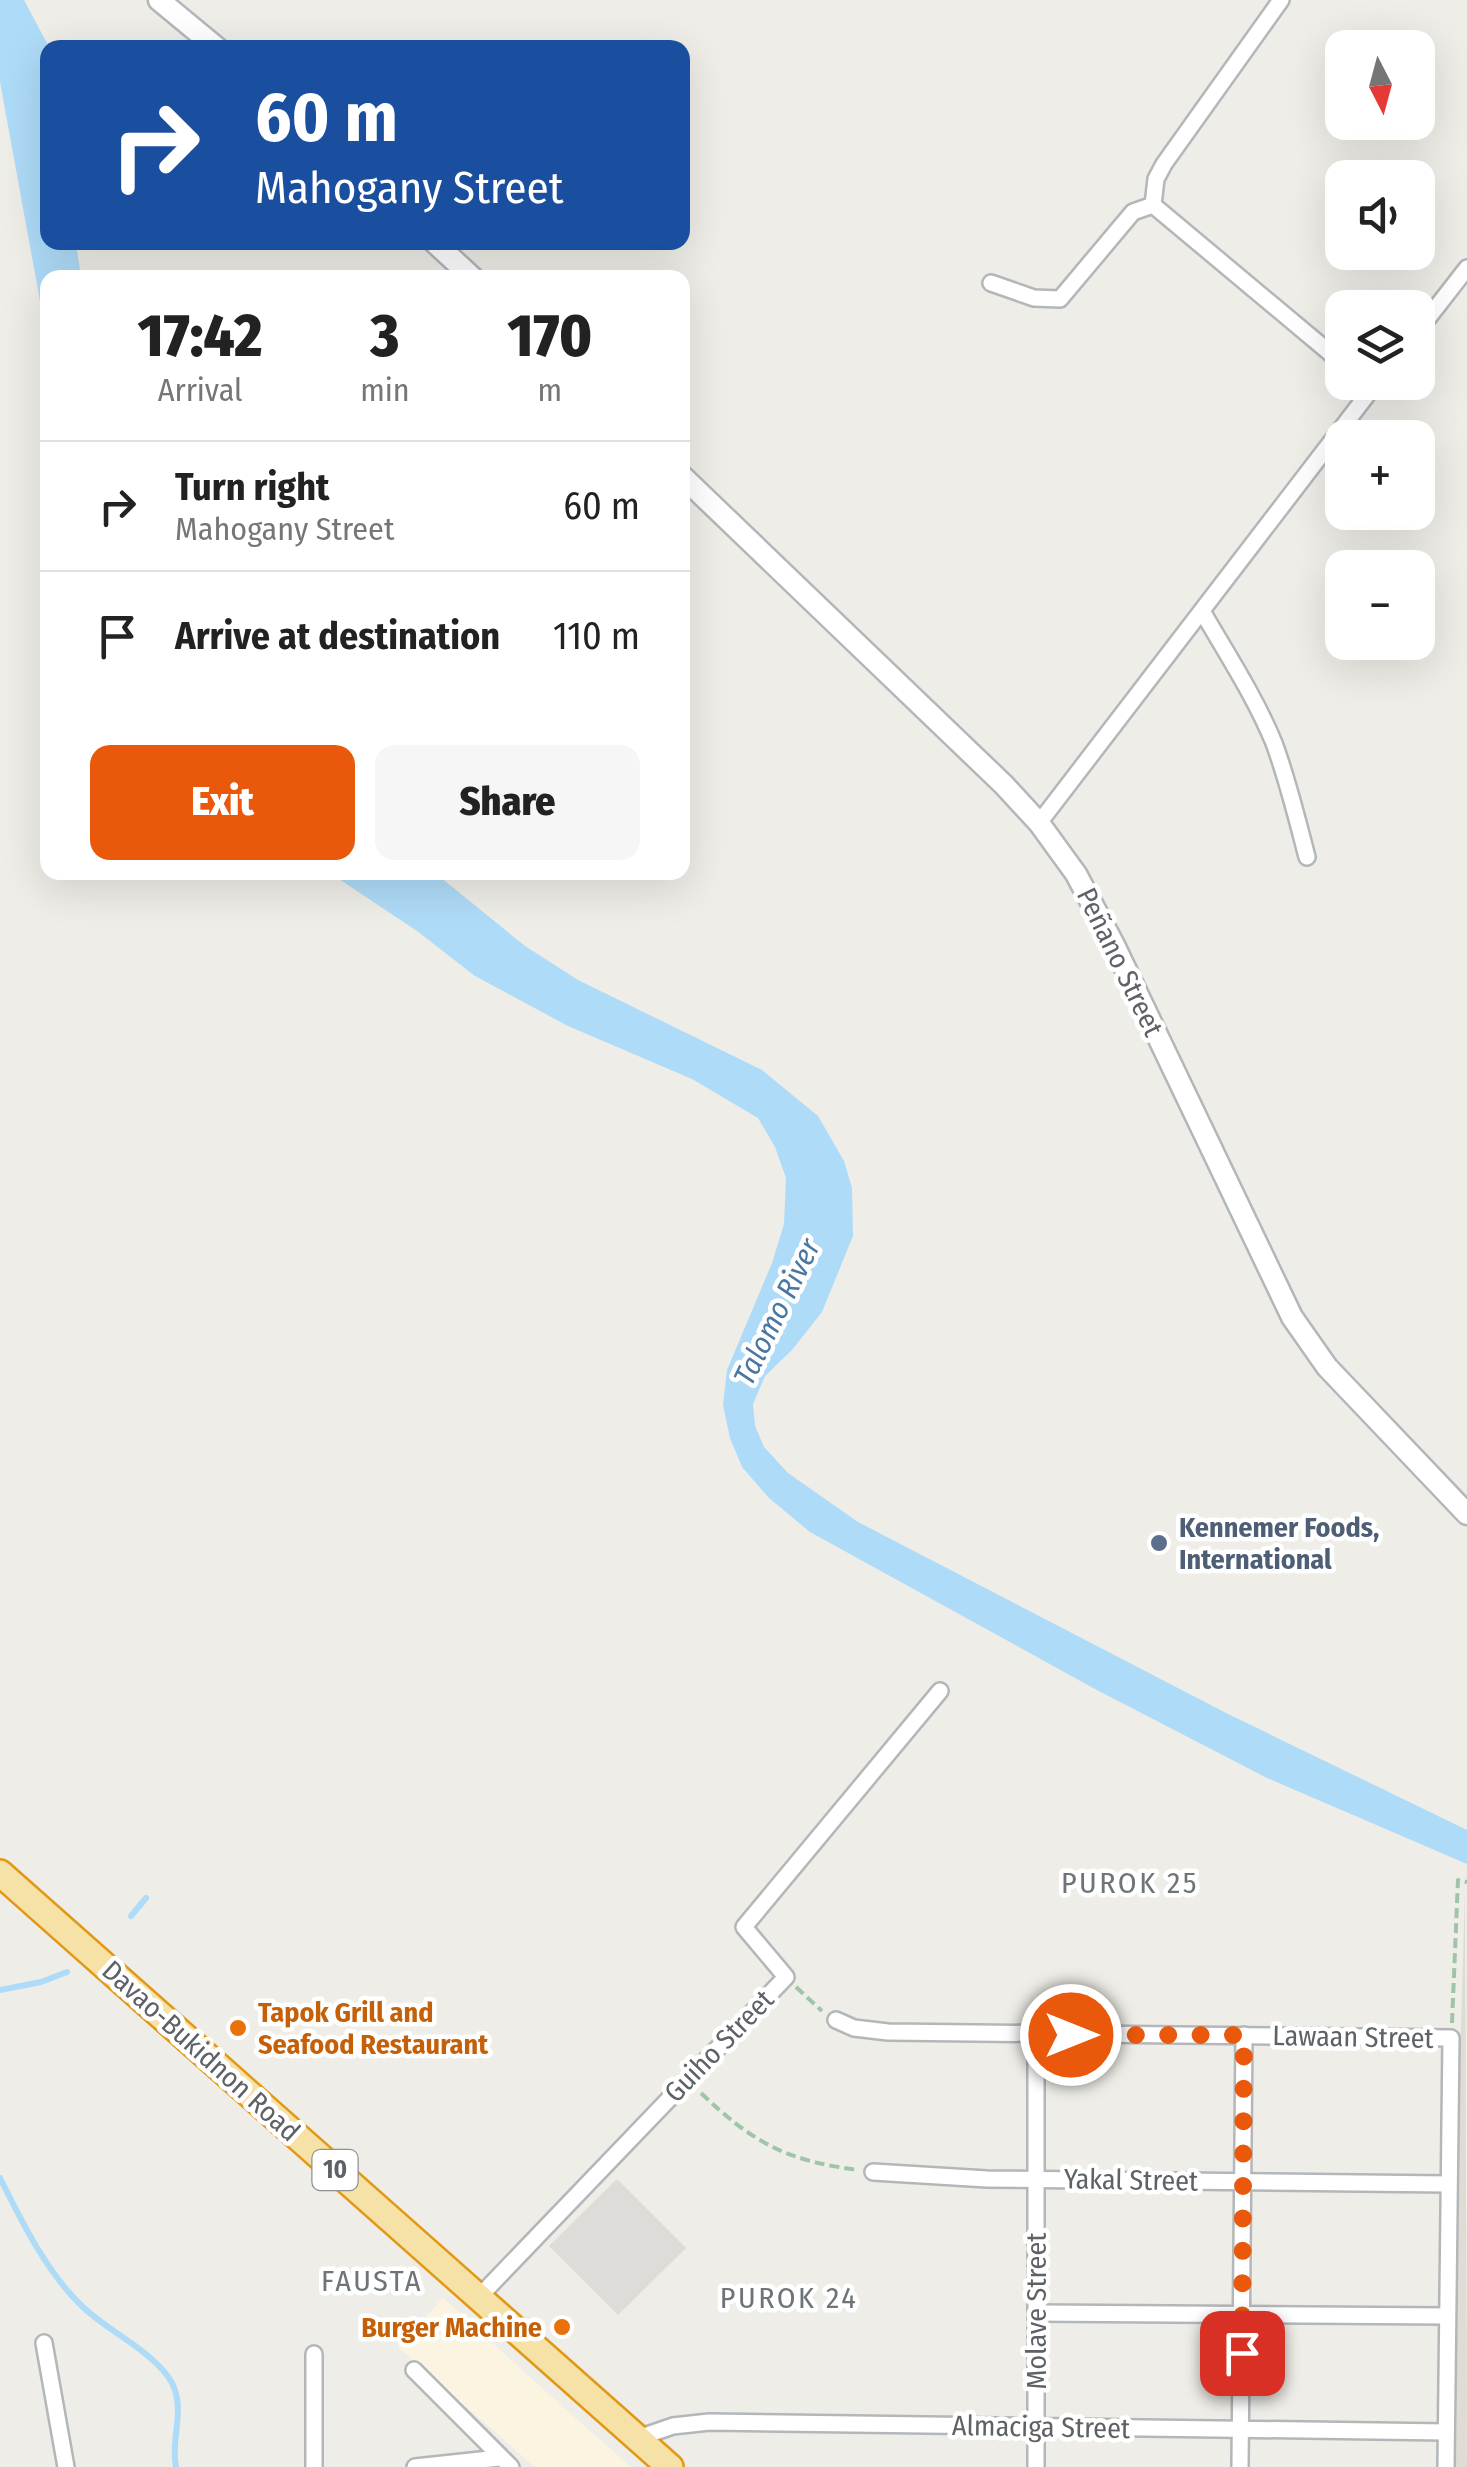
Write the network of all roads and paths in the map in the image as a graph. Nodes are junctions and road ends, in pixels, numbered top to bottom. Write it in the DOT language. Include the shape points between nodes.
graph roads {
  1 [pos="159,0"];
  2 [pos="1281,0"];
  3 [pos="207,40"];
  4 [pos="1153,205"];
  5 [pos="443,250"];
  6 [pos="1467,268"];
  7 [pos="464,270"];
  8 [pos="992,284"];
  9 [pos="1435,309"];
  10 [pos="1325,349"];
  11 [pos="1360,400"];
  12 [pos="690,484"];
  13 [pos="1202,611"];
  14 [pos="1039,823"];
  15 [pos="1307,858"];
  16 [pos="1467,1514"];
  17 [pos="940,1691"];
  18 [pos="0,1873"];
  19 [pos="1467,1882"];
  20 [pos="786,1976"];
  21 [pos="836,2020"];
  22 [pos="1036,2035"];
  23 [pos="1244,2035"];
  24 [pos="1451,2038"];
  25 [pos="687,2079"];
  26 [pos="874,2172"];
  27 [pos="1036,2179"];
  28 [pos="1243,2182"];
  29 [pos="1448,2184"];
  30 [pos="479,2297"];
  31 [pos="1036,2313"];
  32 [pos="1242,2314"];
  33 [pos="1448,2316"];
  34 [pos="44,2343"];
  35 [pos="314,2354"];
  36 [pos="414,2370"];
  37 [pos="1036,2426"];
  38 [pos="1240,2429"];
  39 [pos="1446,2432"];
  40 [pos="638,2438"];
  41 [pos="505,2462"];
  42 [pos="66,2467"];
  43 [pos="314,2467"];
  44 [pos="415,2467"];
  45 [pos="670,2467"];
  46 [pos="1036,2467"];
  47 [pos="1240,2467"];
  48 [pos="1446,2467"];
  1 -- 3 [label="street"];
  2 -- 4 [label="street" via="1164,164"];
  4 -- 8 [label="street" via="1126,219 1060,299"];
  4 -- 10 [label="street"];
  5 -- 7 [label="street"];
  6 -- 9 [label="street"];
  11 -- 13 [label="street"];
  12 -- 14 [label="street, Peñano Street"];
  13 -- 14 [label="street"];
  13 -- 15 [label="street" via="1272,740"];
  14 -- 16 [label="street, Peñano Street" via="1114,945 1292,1317 1328,1366"];
  17 -- 20 [label="street, Guiho Street" via="744,1927"];
  18 -- 30 [label="highway, Davao-Bukidnon Road / 10"];
  19 -- 24 [label="path" via="1458,1880"];
  20 -- 21 [label="path"];
  20 -- 25 [label="street, Guiho Street"];
  21 -- 22 [label="street, Lawaan Street" via="888,2032"];
  22 -- 23 [label="street, Lawaan Street"];
  22 -- 27 [label="street, Molave Street"];
  23 -- 24 [label="street, Lawaan Street"];
  23 -- 28 [label="street"];
  24 -- 29 [label="street"];
  25 -- 26 [label="path" via="774,2150"];
  25 -- 30 [label="street, Guiho Street"];
  26 -- 27 [label="street, Yakal Street"];
  27 -- 28 [label="street, Yakal Street"];
  27 -- 31 [label="street, Molave Street"];
  28 -- 29 [label="street, Yakal Street"];
  28 -- 32 [label="street"];
  29 -- 33 [label="street"];
  30 -- 40 [label="highway, Davao-Bukidnon Road / 10"];
  31 -- 32 [label="street"];
  31 -- 37 [label="street, Molave Street"];
  32 -- 33 [label="street"];
  32 -- 38 [label="street"];
  33 -- 39 [label="street"];
  34 -- 42 [label="street"];
  35 -- 43 [label="street"];
  36 -- 41 [label="street"];
  37 -- 38 [label="street, Almaciga Street"];
  37 -- 40 [label="street, Almaciga Street" via="709,2422"];
  37 -- 46 [label="street, Molave Street"];
  38 -- 39 [label="street, Almaciga Street"];
  38 -- 47 [label="street"];
  39 -- 48 [label="street"];
  40 -- 45 [label="highway, Davao-Bukidnon Road / 10"];
  41 -- 44 [label="street"];
}
